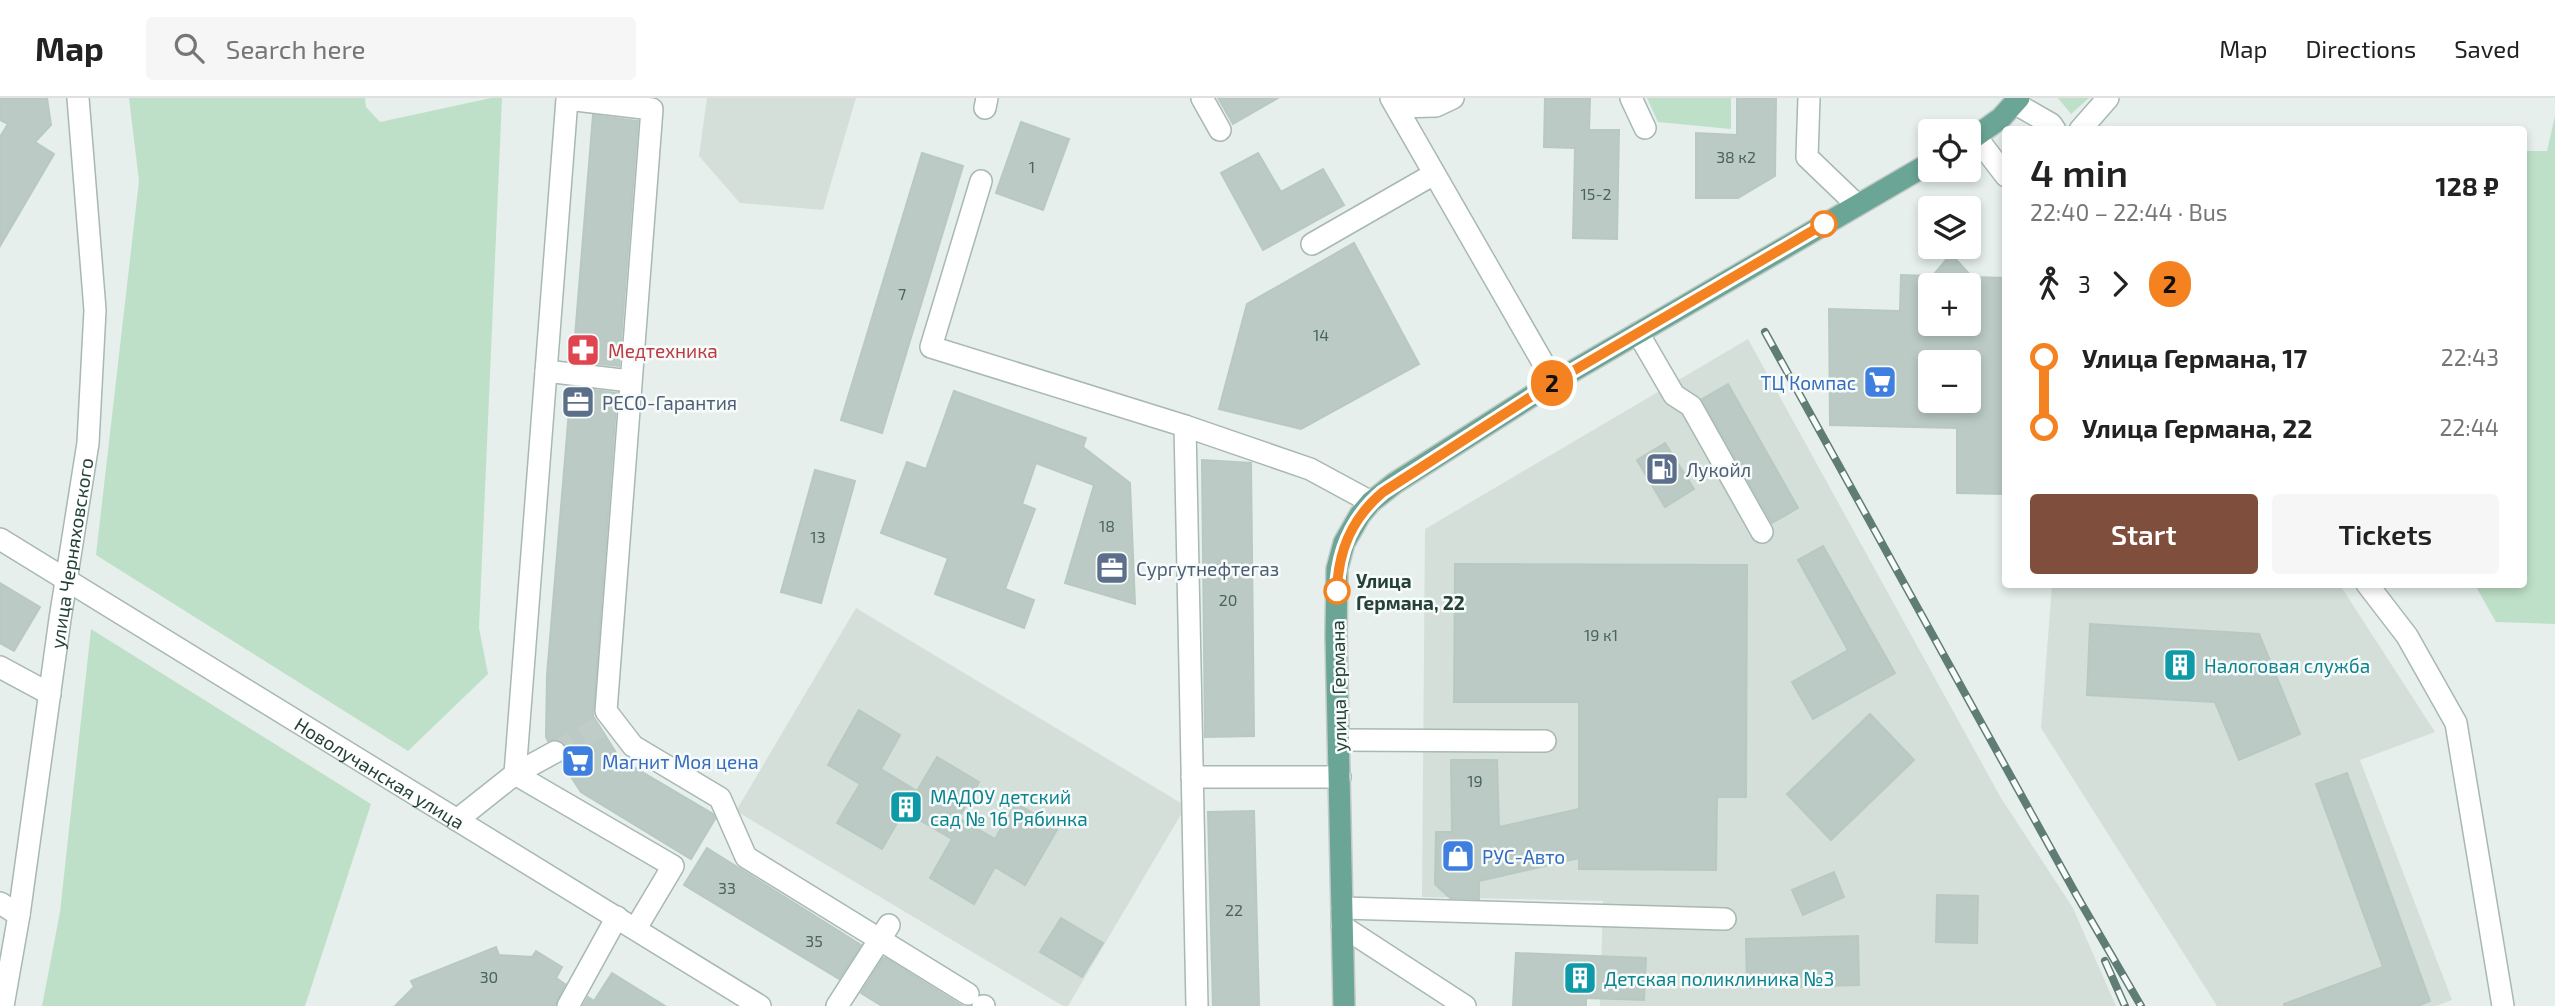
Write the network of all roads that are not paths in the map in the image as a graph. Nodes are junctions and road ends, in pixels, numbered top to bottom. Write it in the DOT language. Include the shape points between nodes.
graph roads {
  1 [pos="78,98"];
  2 [pos="1202,98"];
  3 [pos="1453,98"];
  4 [pos="1631,98"];
  5 [pos="1809,98"];
  6 [pos="2108,98"];
  7 [pos="2018,101"];
  8 [pos="1394,103"];
  9 [pos="2053,126"];
  10 [pos="2084,126"];
  11 [pos="1645,128"];
  12 [pos="1220,130"];
  13 [pos="1981,132"];
  14 [pos="1981,149"];
  15 [pos="1918,170"];
  16 [pos="2002,172"];
  17 [pos="1434,174"];
  18 [pos="981,181"];
  19 [pos="1857,205"];
  20 [pos="1312,244"];
  21 [pos="1638,333"];
  22 [pos="545,370"];
  23 [pos="630,380"];
  24 [pos="1554,382"];
  25 [pos="1185,426"];
  26 [pos="1371,502"];
  27 [pos="1762,532"];
  28 [pos="0,539"];
  29 [pos="67,582"];
  30 [pos="2370,588"];
  31 [pos="0,667"];
  32 [pos="50,694"];
  33 [pos="1339,740"];
  34 [pos="1545,741"];
  35 [pos="555,752"];
  36 [pos="515,774"];
  37 [pos="1192,777"];
  38 [pos="1340,777"];
  39 [pos="457,820"];
  40 [pos="0,903"];
  41 [pos="19,915"];
  42 [pos="617,917"];
  43 [pos="1342,917"];
  44 [pos="1725,919"];
  45 [pos="636,928"];
  46 [pos="885,931"];
  47 [pos="978,1002"];
  48 [pos="4,1006"];
  49 [pos="568,1006"];
  50 [pos="760,1006"];
  51 [pos="837,1006"];
  52 [pos="1198,1006"];
  53 [pos="1344,1006"];
  54 [pos="1465,1006"];
  55 [pos="2503,1006"];
  1 -- 29 [label="street, улица Черняховского" via="95,310 88,443"];
  2 -- 12 [label="street"];
  3 -- 8 [label="street" via="1436,106"];
  4 -- 11 [label="street"];
  5 -- 19 [label="street" via="1807,157"];
  6 -- 10 [label="street"];
  7 -- 9 [label="street"];
  7 -- 13 [label="main road"];
  8 -- 17 [label="street"];
  14 -- 16 [label="street"];
  15 -- 19 [label="main road, улица Германа"];
  17 -- 20 [label="street"];
  17 -- 24 [label="street"];
  18 -- 25 [label="street" via="931,346"];
  19 -- 21 [label="main road, улица Германа"];
  21 -- 24 [label="main road, улица Германа"];
  21 -- 27 [label="street" via="1674,395 1690,406"];
  22 -- 23 [label="street"];
  22 -- 23 [label="street" via="567,99 652,109"];
  22 -- 36 [label="street"];
  23 -- 46 [label="street" via="606,723 633,746 720,799 746,857"];
  24 -- 26 [label="main road, улица Германа"];
  25 -- 26 [label="street" via="1310,469"];
  25 -- 37 [label="street"];
  26 -- 33 [label="main road, улица Германа" via="1344,543 1338,569"];
  28 -- 29 [label="street, Новолучанская улица"];
  29 -- 32 [label="street, улица Черняховского"];
  29 -- 39 [label="street, Новолучанская улица"];
  30 -- 55 [label="street" via="2407,636 2456,723"];
  31 -- 32 [label="street"];
  32 -- 41 [label="street, улица Черняховского"];
  33 -- 34 [label="street"];
  33 -- 38 [label="main road, улица Германа"];
  35 -- 36 [label="street"];
  36 -- 39 [label="street"];
  36 -- 45 [label="street" via="673,866"];
  37 -- 38 [label="street"];
  37 -- 52 [label="street"];
  38 -- 43 [label="main road, улица Германа"];
  39 -- 42 [label="street, Новолучанская улица"];
  40 -- 41 [label="street"];
  41 -- 48 [label="street, улица Черняховского"];
  42 -- 45 [label="street, Новолучанская улица"];
  42 -- 49 [label="street"];
  43 -- 44 [label="street"];
  43 -- 53 [label="main road, улица Германа"];
  43 -- 54 [label="street"];
  45 -- 50 [label="street, Новолучанская улица"];
  46 -- 47 [label="street"];
  46 -- 51 [label="street"];
}
